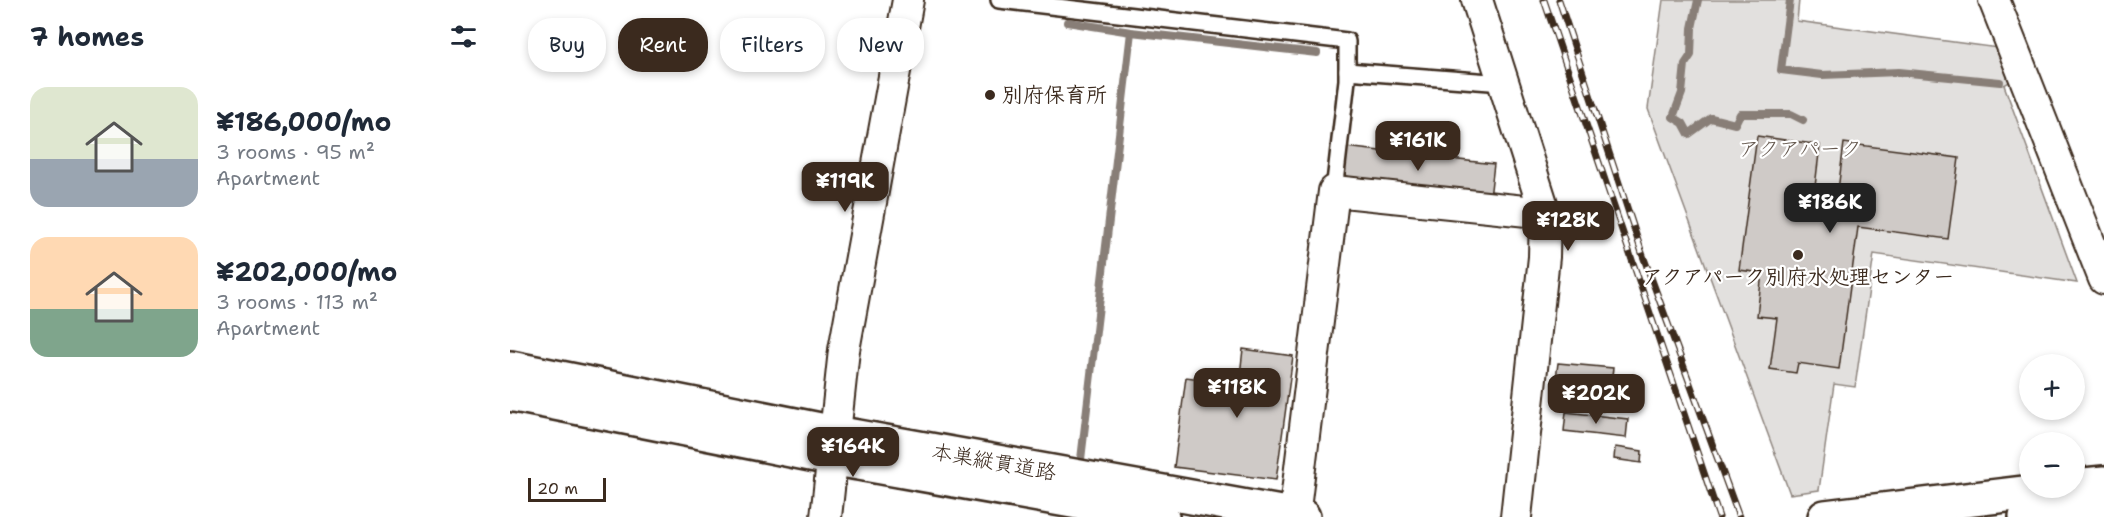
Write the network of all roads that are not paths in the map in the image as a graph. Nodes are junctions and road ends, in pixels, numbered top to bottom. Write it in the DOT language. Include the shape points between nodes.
graph roads {
  1 [pos="908,0"];
  2 [pos="999,0"];
  3 [pos="1477,0"];
  4 [pos="1994,0"];
  5 [pos="1347,71"];
  6 [pos="1503,83"];
  7 [pos="1334,190"];
  8 [pos="1545,213"];
  9 [pos="2104,279"];
  10 [pos="510,368"];
  11 [pos="510,394"];
  12 [pos="833,446"];
  13 [pos="2104,483"];
  14 [pos="2085,485"];
  15 [pos="2019,494"];
  16 [pos="2104,507"];
  17 [pos="826,517"];
  18 [pos="1162,517"];
  19 [pos="1297,517"];
  20 [pos="1516,517"];
  21 [pos="1825,517"];
  22 [pos="2026,517"];
  1 -- 12 [label="street" via="844,350"];
  2 -- 5 [label="lane" via="1347,41"];
  3 -- 6 [label="street"];
  4 -- 9 [label="street"];
  5 -- 6 [label="lane"];
  5 -- 7 [label="lane"];
  6 -- 8 [label="street"];
  7 -- 8 [label="street"];
  7 -- 19 [label="street"];
  8 -- 20 [label="street" via="1544,257"];
  10 -- 12 [label="main road, 本巣縦貫道路"];
  11 -- 12 [label="main road, 本巣縦貫道路"];
  12 -- 17 [label="street"];
  12 -- 18 [label="main road, 本巣縦貫道路"];
  12 -- 19 [label="main road, 本巣縦貫道路"];
  13 -- 14 [label="main road"];
  15 -- 21 [label="main road"];
  16 -- 22 [label="main road"];
}
